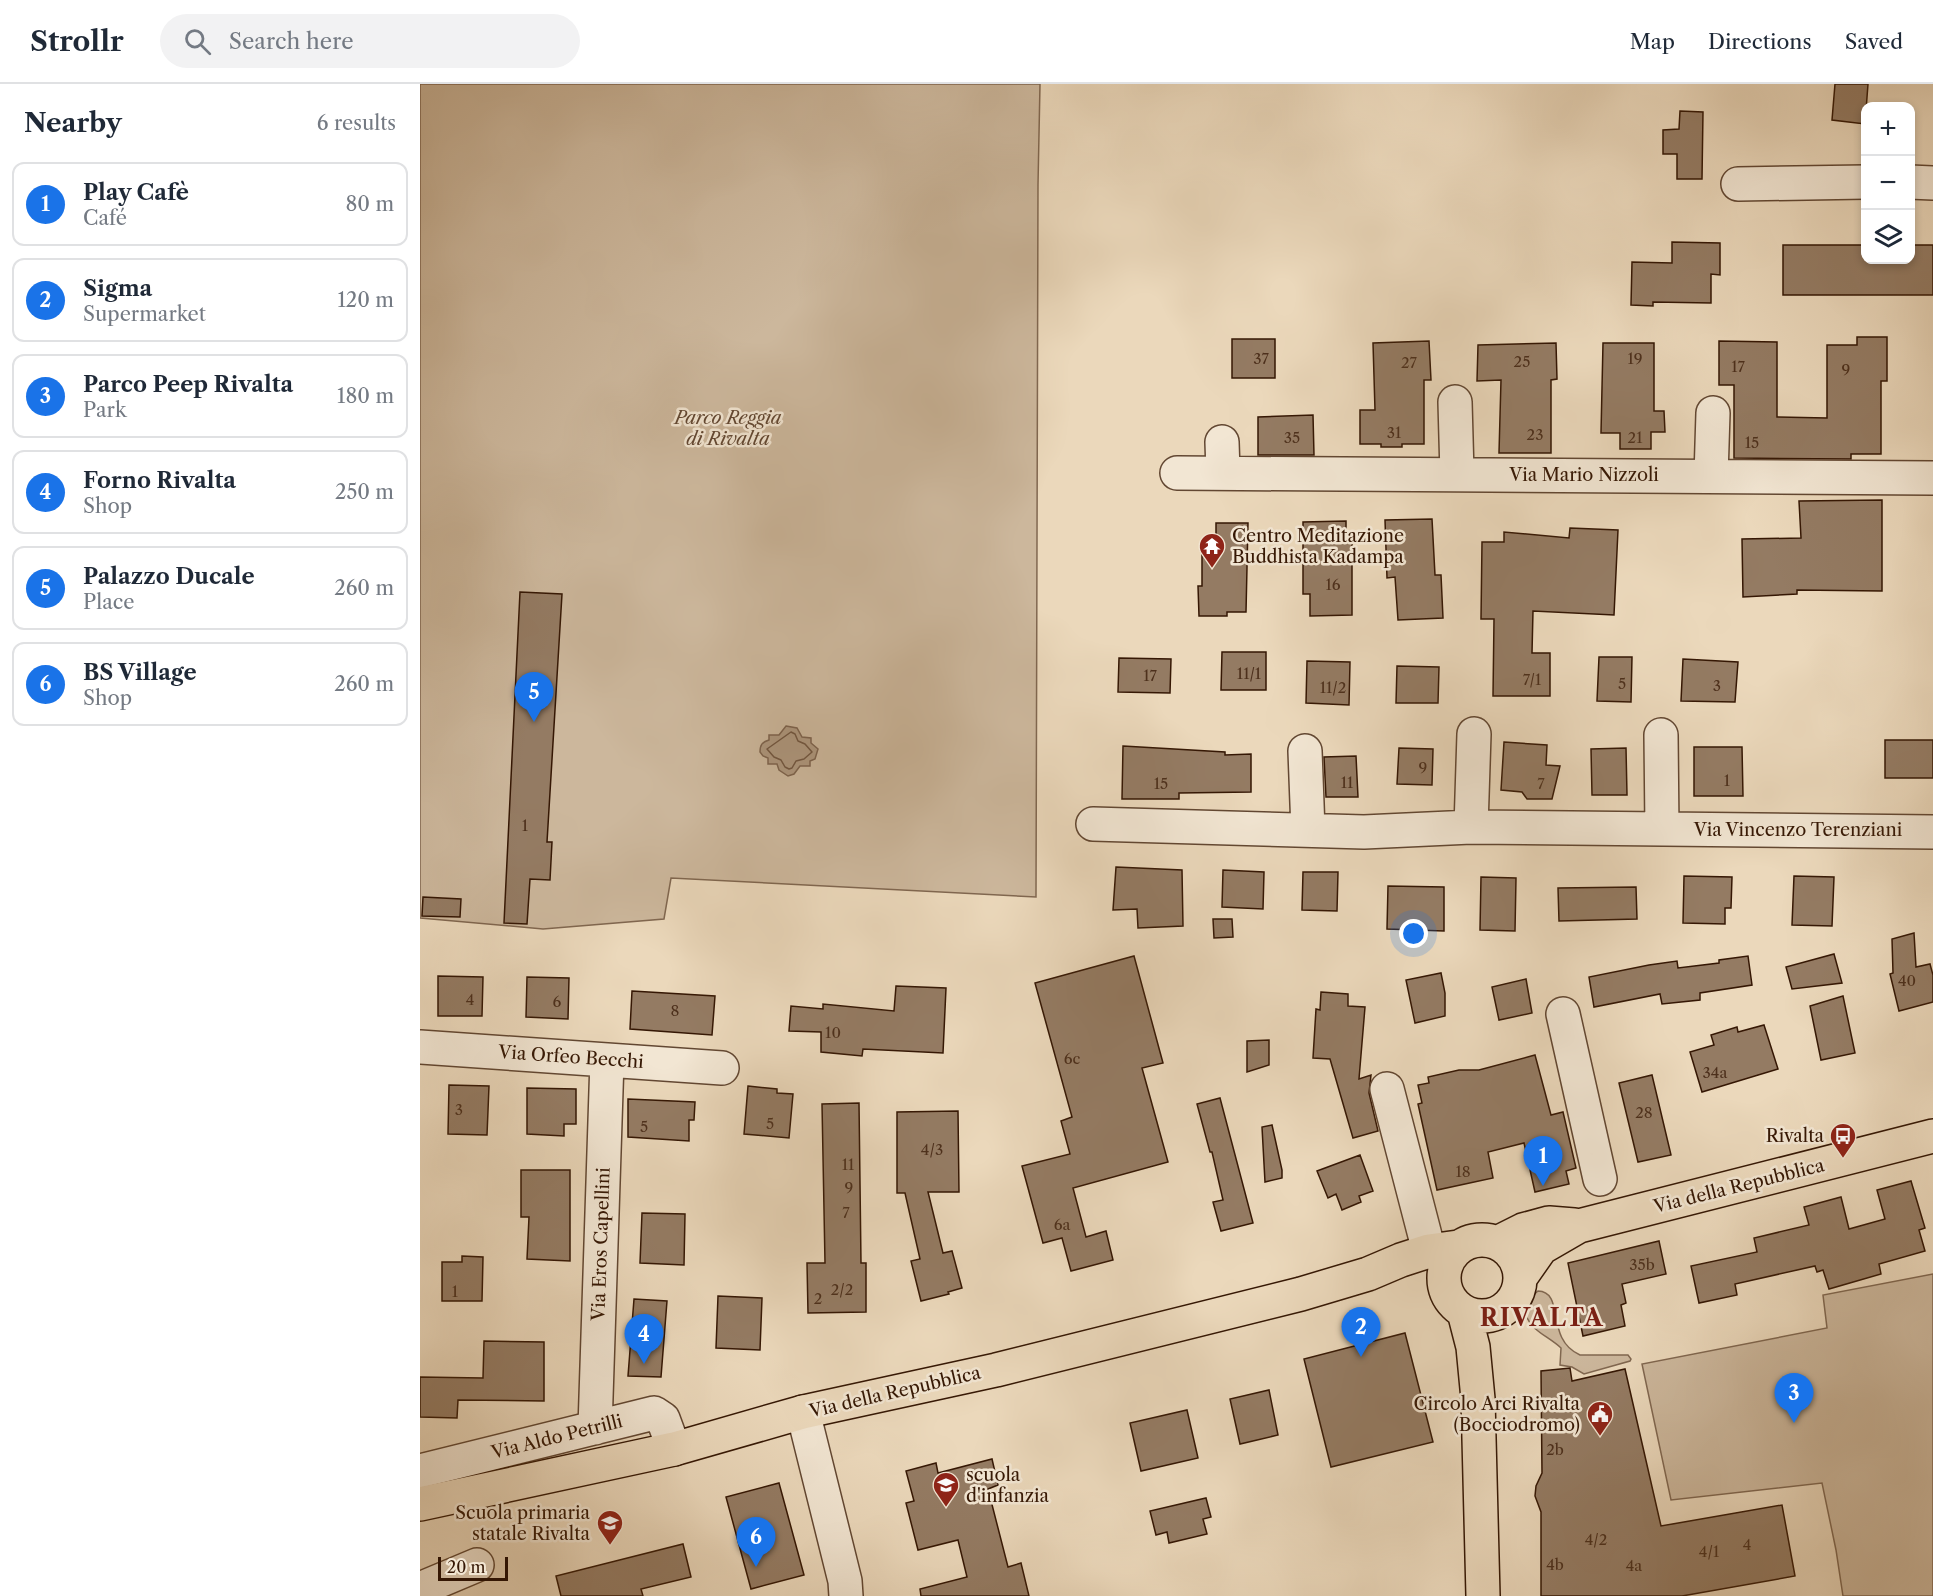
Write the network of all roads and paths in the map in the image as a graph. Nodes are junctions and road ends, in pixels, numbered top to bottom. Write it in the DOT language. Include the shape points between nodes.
graph roads {
  1 [pos="1861,182"];
  2 [pos="1915,182"];
  3 [pos="1933,183"];
  4 [pos="1738,184"];
  5 [pos="1455,402"];
  6 [pos="1713,413"];
  7 [pos="1177,473"];
  8 [pos="1457,474"];
  9 [pos="1711,476"];
  10 [pos="1933,477"];
  11 [pos="1474,734"];
  12 [pos="1661,735"];
  13 [pos="1305,751"];
  14 [pos="1093,824"];
  15 [pos="1471,827"];
  16 [pos="1662,829"];
  17 [pos="1308,830"];
  18 [pos="1933,831"];
  19 [pos="1563,1014"];
  20 [pos="420,1047"];
  21 [pos="607,1060"];
  22 [pos="722,1068"];
  23 [pos="1387,1089"];
  24 [pos="1933,1136"];
  25 [pos="1600,1179"];
  26 [pos="1579,1226"];
  27 [pos="1497,1243"];
  28 [pos="1444,1249"];
  29 [pos="1368,1274"];
  30 [pos="1520,1278"];
  31 [pos="1454,1300"];
  32 [pos="1503,1310"];
  33 [pos="1478,1399"];
  34 [pos="803,1412"];
  35 [pos="595,1428"];
  36 [pos="674,1449"];
  37 [pos="420,1471"];
  38 [pos="420,1504"];
  39 [pos="477,1564"];
  40 [pos="420,1589"];
  41 [pos="846,1596"];
  42 [pos="1483,1596"];
  1 -- 4 [label="street"];
  2 -- 3 [label="street"];
  5 -- 8 [label="street"];
  6 -- 9 [label="street"];
  7 -- 8 [label="street, Via Mario Nizzoli" via="1222,457"];
  8 -- 9 [label="street, Via Mario Nizzoli"];
  9 -- 10 [label="street, Via Mario Nizzoli"];
  11 -- 15 [label="street"];
  12 -- 16 [label="street"];
  13 -- 17 [label="street"];
  14 -- 17 [label="street, Via Vincenzo Terenziani"];
  15 -- 16 [label="street, Via Vincenzo Terenziani"];
  15 -- 17 [label="street, Via Vincenzo Terenziani" via="1364,832"];
  16 -- 18 [label="street, Via Vincenzo Terenziani"];
  19 -- 25 [label="street"];
  20 -- 21 [label="street, Via Orfeo Becchi"];
  21 -- 22 [label="street, Via Orfeo Becchi"];
  21 -- 35 [label="street, Via Eros Capellini"];
  23 -- 28 [label="street"];
  24 -- 26 [label="main road, Via della Repubblica"];
  26 -- 27 [label="main road, Via della Repubblica" via="1549,1223"];
  26 -- 30 [label="main road, Via della Repubblica" via="1541,1248"];
  27 -- 28 [label="main road, Via della Repubblica" via="1477,1240"];
  27 -- 30 [label="main road" via="1514,1257"];
  28 -- 29 [label="main road, Via della Repubblica"];
  28 -- 31 [label="main road" via="1450,1256 1443,1277"];
  29 -- 31 [label="main road, Via della Repubblica" via="1411,1278"];
  29 -- 34 [label="main road, Via della Repubblica" via="996,1370"];
  30 -- 32 [label="main road, Via della Repubblica" via="1515,1296"];
  31 -- 32 [label="main road, Via della Repubblica" via="1477,1316"];
  31 -- 33 [label="main road" via="1473,1347"];
  32 -- 33 [label="main road"];
  33 -- 42 [label="main road"];
  34 -- 36 [label="main road, Via della Repubblica"];
  34 -- 41 [label="street"];
  35 -- 36 [label="street, Via Aldo Petrilli" via="654,1413 663,1419"];
  35 -- 37 [label="street, Via Aldo Petrilli"];
  36 -- 38 [label="main road, Via della Repubblica"];
  39 -- 40 [label="street"];
}
